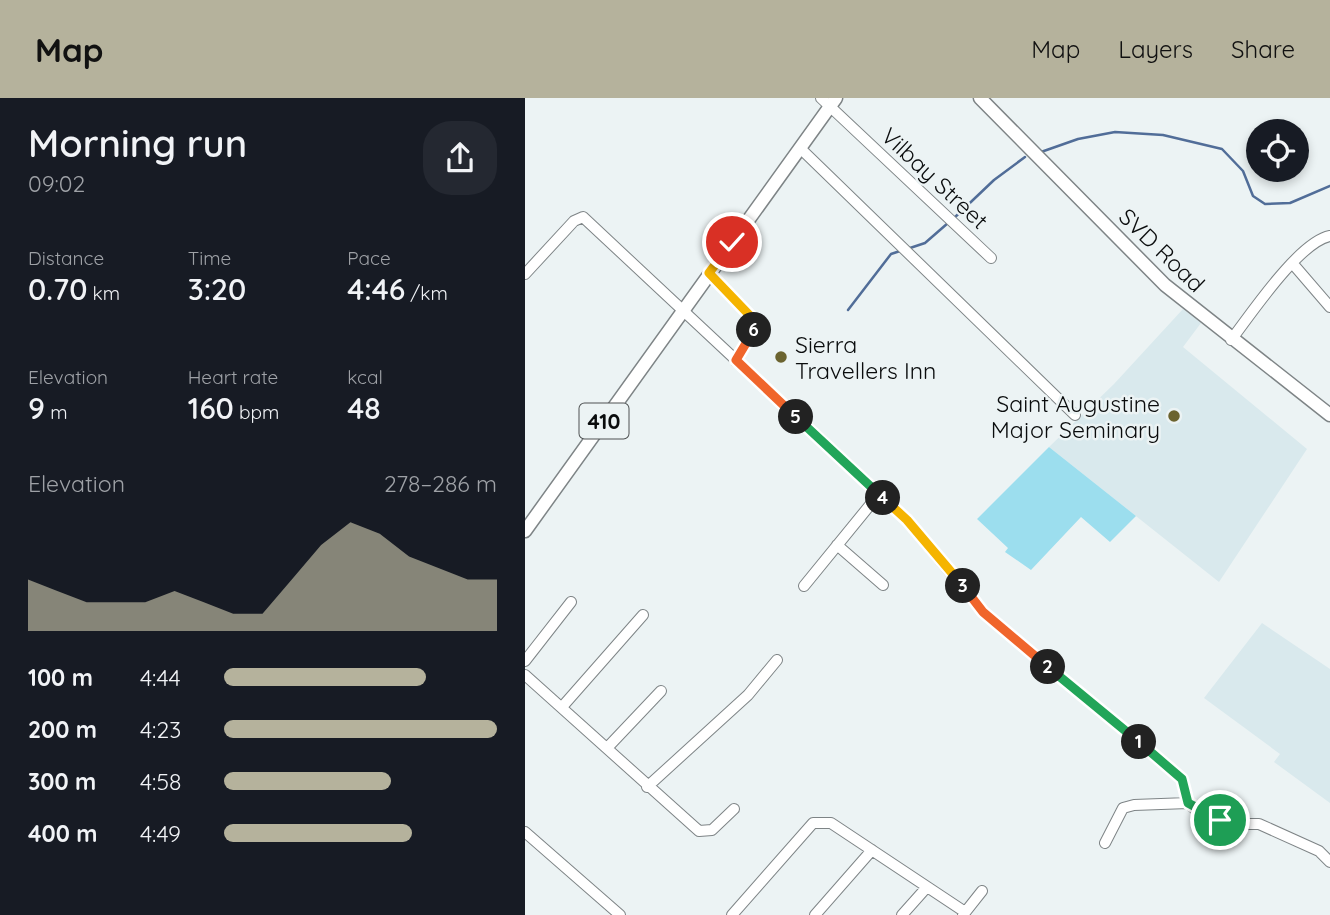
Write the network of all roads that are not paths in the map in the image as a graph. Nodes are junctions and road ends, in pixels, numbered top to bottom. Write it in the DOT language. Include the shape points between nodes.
graph roads {
  1 [pos="980,98"];
  2 [pos="829,101"];
  3 [pos="800,148"];
  4 [pos="1330,236"];
  5 [pos="991,258"];
  6 [pos="1293,264"];
  7 [pos="709,273"];
  8 [pos="525,274"];
  9 [pos="1330,307"];
  10 [pos="683,311"];
  11 [pos="1231,340"];
  12 [pos="736,360"];
  13 [pos="1075,415"];
  14 [pos="1330,415"];
  15 [pos="879,495"];
  16 [pos="525,531"];
  17 [pos="837,545"];
  18 [pos="883,585"];
  19 [pos="804,586"];
  20 [pos="571,602"];
  21 [pos="643,615"];
  22 [pos="777,660"];
  23 [pos="525,661"];
  24 [pos="525,675"];
  25 [pos="661,691"];
  26 [pos="562,708"];
  27 [pos="607,748"];
  28 [pos="647,787"];
  29 [pos="1188,803"];
  30 [pos="734,809"];
  31 [pos="525,832"];
  32 [pos="1105,842"];
  33 [pos="872,850"];
  34 [pos="1330,862"];
  35 [pos="926,887"];
  36 [pos="982,891"];
  37 [pos="964,914"];
  38 [pos="620,915"];
  39 [pos="733,915"];
  40 [pos="815,915"];
  41 [pos="902,915"];
  1 -- 11 [label="main road, SVD Road" via="1165,285"];
  2 -- 3 [label="main road, 410"];
  2 -- 5 [label="street, Vilbay Street"];
  3 -- 7 [label="main road, 410"];
  3 -- 13 [label="street"];
  4 -- 6 [label="street" via="1313,244"];
  6 -- 9 [label="street"];
  6 -- 11 [label="street"];
  7 -- 10 [label="main road, 410"];
  7 -- 12 [label="street" via="758,324"];
  8 -- 10 [label="street" via="583,217"];
  10 -- 12 [label="street"];
  10 -- 16 [label="main road, 410"];
  11 -- 14 [label="main road, SVD Road"];
  12 -- 15 [label="street"];
  15 -- 17 [label="street"];
  15 -- 29 [label="street" via="943,561 983,612 1182,779"];
  17 -- 18 [label="street"];
  17 -- 19 [label="street"];
  20 -- 23 [label="street"];
  21 -- 26 [label="street"];
  22 -- 28 [label="street" via="748,695"];
  24 -- 26 [label="street"];
  25 -- 27 [label="street"];
  26 -- 27 [label="street"];
  27 -- 28 [label="street"];
  28 -- 30 [label="street" via="699,831 712,830"];
  29 -- 32 [label="street" via="1123,808"];
  29 -- 34 [label="street" via="1220,820 1259,824 1319,851"];
  31 -- 38 [label="street"];
  33 -- 35 [label="street"];
  33 -- 39 [label="street" via="831,823 813,823"];
  33 -- 40 [label="street"];
  35 -- 37 [label="street"];
  35 -- 41 [label="street"];
  36 -- 37 [label="street"];
}
